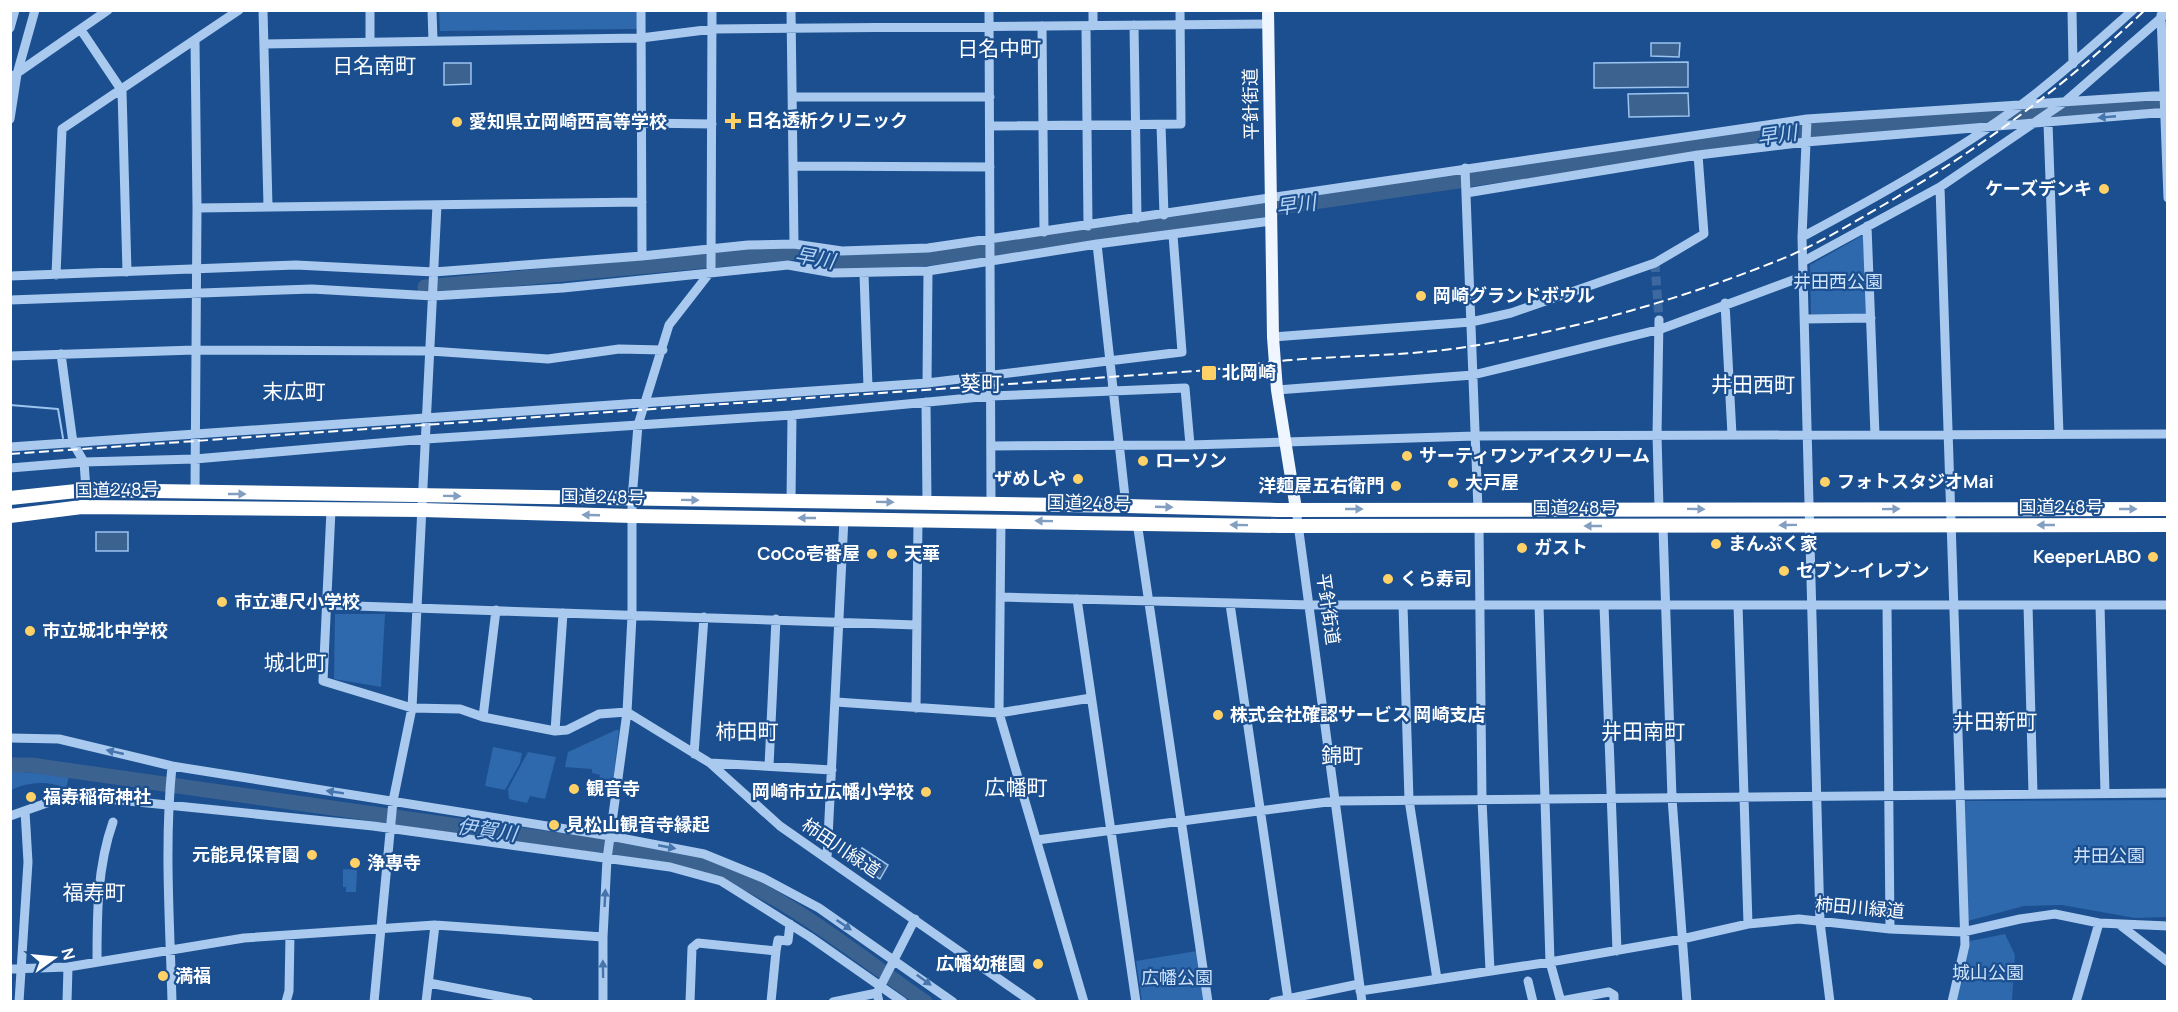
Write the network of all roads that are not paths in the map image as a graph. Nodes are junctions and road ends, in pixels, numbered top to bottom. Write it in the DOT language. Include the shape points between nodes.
graph roads {
  1 [pos="15,10"];
  2 [pos="35,10"];
  3 [pos="108,10"];
  4 [pos="238,10"];
  5 [pos="263,10"];
  6 [pos="370,10"];
  7 [pos="432,10"];
  8 [pos="641,10"];
  9 [pos="712,10"];
  10 [pos="790,10"];
  11 [pos="989,10"];
  12 [pos="1093,10"];
  13 [pos="1180,10"];
  14 [pos="1268,10"];
  15 [pos="2072,10"];
  16 [pos="2133,10"];
  17 [pos="2163,14"];
  18 [pos="1268,24"];
  19 [pos="1134,25"];
  20 [pos="1180,25"];
  21 [pos="1042,26"];
  22 [pos="1089,26"];
  23 [pos="989,27"];
  24 [pos="10,28"];
  25 [pos="791,28"];
  26 [pos="712,29"];
  27 [pos="81,30"];
  28 [pos="641,38"];
  29 [pos="195,41"];
  30 [pos="433,41"];
  31 [pos="370,42"];
  32 [pos="264,44"];
  33 [pos="2073,64"];
  34 [pos="14,76"];
  35 [pos="122,91"];
  36 [pos="2166,96"];
  37 [pos="792,97"];
  38 [pos="990,97"];
  39 [pos="2066,100"];
  40 [pos="2021,104"];
  41 [pos="2167,112"];
  42 [pos="1807,118"];
  43 [pos="10,119"];
  44 [pos="641,123"];
  45 [pos="2048,123"];
  46 [pos="712,124"];
  47 [pos="2030,124"];
  48 [pos="1043,125"];
  49 [pos="1087,125"];
  50 [pos="1136,125"];
  51 [pos="1161,125"];
  52 [pos="990,126"];
  53 [pos="1987,128"];
  54 [pos="1806,142"];
  55 [pos="1698,155"];
  56 [pos="793,166"];
  57 [pos="990,166"];
  58 [pos="1465,168"];
  59 [pos="1940,187"];
  60 [pos="1466,193"];
  61 [pos="1270,197"];
  62 [pos="2168,198"];
  63 [pos="642,202"];
  64 [pos="437,205"];
  65 [pos="268,206"];
  66 [pos="197,208"];
  67 [pos="1164,215"];
  68 [pos="1137,218"];
  69 [pos="1271,220"];
  70 [pos="1088,226"];
  71 [pos="1867,226"];
  72 [pos="1044,232"];
  73 [pos="1173,235"];
  74 [pos="1802,237"];
  75 [pos="990,239"];
  76 [pos="794,244"];
  77 [pos="1097,244"];
  78 [pos="712,249"];
  79 [pos="642,256"];
  80 [pos="990,261"];
  81 [pos="1804,261"];
  82 [pos="196,269"];
  83 [pos="711,271"];
  84 [pos="928,271"];
  85 [pos="127,272"];
  86 [pos="434,272"];
  87 [pos="864,274"];
  88 [pos="56,275"];
  89 [pos="10,276"];
  90 [pos="1804,276"];
  91 [pos="196,292"];
  92 [pos="433,296"];
  93 [pos="10,300"];
  94 [pos="1725,303"];
  95 [pos="1871,318"];
  96 [pos="1805,319"];
  97 [pos="1471,322"];
  98 [pos="1660,325"];
  99 [pos="1273,337"];
  100 [pos="195,350"];
  101 [pos="663,350"];
  102 [pos="430,351"];
  103 [pos="61,354"];
  104 [pos="10,356"];
  105 [pos="1110,360"];
  106 [pos="1473,375"];
  107 [pos="991,377"];
  108 [pos="927,383"];
  109 [pos="868,387"];
  110 [pos="1277,390"];
  111 [pos="1114,393"];
  112 [pos="991,396"];
  113 [pos="926,402"];
  114 [pos="645,404"];
  115 [pos="792,415"];
  116 [pos="427,418"];
  117 [pos="638,425"];
  118 [pos="1947,434"];
  119 [pos="2059,434"];
  120 [pos="2168,434"];
  121 [pos="195,435"];
  122 [pos="1657,435"];
  123 [pos="1732,435"];
  124 [pos="1808,435"];
  125 [pos="1875,435"];
  126 [pos="1475,436"];
  127 [pos="426,439"];
  128 [pos="1286,442"];
  129 [pos="73,443"];
  130 [pos="1190,445"];
  131 [pos="991,446"];
  132 [pos="1120,446"];
  133 [pos="10,447"];
  134 [pos="195,459"];
  135 [pos="84,462"];
  136 [pos="10,468"];
  137 [pos="86,490"];
  138 [pos="195,493"];
  139 [pos="423,495"];
  140 [pos="10,498"];
  141 [pos="632,499"];
  142 [pos="790,501"];
  143 [pos="927,503"];
  144 [pos="991,504"];
  145 [pos="1126,506"];
  146 [pos="1659,508"];
  147 [pos="1950,508"];
  148 [pos="1296,509"];
  149 [pos="2168,509"];
  150 [pos="331,510"];
  151 [pos="422,510"];
  152 [pos="1478,510"];
  153 [pos="1810,510"];
  154 [pos="10,516"];
  155 [pos="633,516"];
  156 [pos="844,518"];
  157 [pos="918,519"];
  158 [pos="1000,520"];
  159 [pos="1137,522"];
  160 [pos="1298,525"];
  161 [pos="1810,525"];
  162 [pos="1950,525"];
  163 [pos="2168,525"];
  164 [pos="1479,526"];
  165 [pos="1663,526"];
  166 [pos="1001,597"];
  167 [pos="1077,599"];
  168 [pos="1147,602"];
  169 [pos="1230,604"];
  170 [pos="327,605"];
  171 [pos="1310,605"];
  172 [pos="1403,605"];
  173 [pos="1480,605"];
  174 [pos="1539,605"];
  175 [pos="1604,605"];
  176 [pos="1666,605"];
  177 [pos="1738,605"];
  178 [pos="1812,605"];
  179 [pos="1887,605"];
  180 [pos="1953,605"];
  181 [pos="2028,605"];
  182 [pos="2100,605"];
  183 [pos="2168,605"];
  184 [pos="417,607"];
  185 [pos="496,610"];
  186 [pos="563,613"];
  187 [pos="632,616"];
  188 [pos="704,617"];
  189 [pos="777,619"];
  190 [pos="840,622"];
  191 [pos="916,625"];
  192 [pos="1091,698"];
  193 [pos="836,702"];
  194 [pos="412,708"];
  195 [pos="916,708"];
  196 [pos="627,712"];
  197 [pos="999,713"];
  198 [pos="483,717"];
  199 [pos="555,731"];
  200 [pos="10,738"];
  201 [pos="694,754"];
  202 [pos="710,763"];
  203 [pos="172,766"];
  204 [pos="769,766"];
  205 [pos="832,770"];
  206 [pos="2168,792"];
  207 [pos="2105,793"];
  208 [pos="2032,794"];
  209 [pos="1959,795"];
  210 [pos="1889,796"];
  211 [pos="1817,797"];
  212 [pos="1672,798"];
  213 [pos="1745,798"];
  214 [pos="1544,799"];
  215 [pos="1611,799"];
  216 [pos="1409,800"];
  217 [pos="1482,800"];
  218 [pos="1335,801"];
  219 [pos="168,804"];
  220 [pos="393,804"];
  221 [pos="25,811"];
  222 [pos="1260,811"];
  223 [pos="10,816"];
  224 [pos="1180,821"];
  225 [pos="113,822"];
  226 [pos="389,829"];
  227 [pos="1111,830"];
  228 [pos="610,836"];
  229 [pos="1037,840"];
  230 [pos="827,858"];
  231 [pos="607,859"];
  232 [pos="915,919"];
  233 [pos="1820,921"];
  234 [pos="2099,923"];
  235 [pos="790,924"];
  236 [pos="1748,924"];
  237 [pos="2119,924"];
  238 [pos="435,925"];
  239 [pos="2168,926"];
  240 [pos="1890,929"];
  241 [pos="381,930"];
  242 [pos="1963,932"];
  243 [pos="290,934"];
  244 [pos="603,937"];
  245 [pos="1682,939"];
  246 [pos="168,949"];
  247 [pos="776,951"];
  248 [pos="1617,951"];
  249 [pos="895,959"];
  250 [pos="97,962"];
  251 [pos="1550,962"];
  252 [pos="2168,962"];
  253 [pos="68,968"];
  254 [pos="10,969"];
  255 [pos="22,969"];
  256 [pos="1490,972"];
  257 [pos="1437,979"];
  258 [pos="1528,981"];
  259 [pos="429,983"];
  260 [pos="1360,987"];
  261 [pos="881,992"];
  262 [pos="1288,999"];
  263 [pos="1561,1001"];
  264 [pos="19,1002"];
  265 [pos="67,1002"];
  266 [pos="172,1002"];
  267 [pos="286,1002"];
  268 [pos="374,1002"];
  269 [pos="426,1002"];
  270 [pos="529,1002"];
  271 [pos="603,1002"];
  272 [pos="690,1002"];
  273 [pos="771,1002"];
  274 [pos="833,1002"];
  275 [pos="894,1002"];
  276 [pos="903,1002"];
  277 [pos="953,1002"];
  278 [pos="1032,1002"];
  279 [pos="1084,1002"];
  280 [pos="1136,1002"];
  281 [pos="1208,1002"];
  282 [pos="1273,1002"];
  283 [pos="1362,1002"];
  284 [pos="1533,1002"];
  285 [pos="1614,1002"];
  286 [pos="1687,1002"];
  287 [pos="1830,1002"];
  288 [pos="1952,1002"];
  289 [pos="2076,1002"];
  1 -- 24 [label="street"];
  2 -- 34 [label="street"];
  3 -- 27 [label="street"];
  4 -- 29 [label="street"];
  5 -- 32 [label="street"];
  6 -- 31 [label="street"];
  7 -- 30 [label="street"];
  8 -- 28 [label="street"];
  9 -- 26 [label="street"];
  10 -- 25 [label="street"];
  11 -- 23 [label="street"];
  12 -- 22 [label="street"];
  13 -- 20 [label="street"];
  14 -- 18 [label="main road, 平針街道"];
  15 -- 33 [label="street"];
  16 -- 33 [label="street"];
  17 -- 36 [label="street"];
  17 -- 39 [label="street"];
  18 -- 20 [label="street"];
  18 -- 61 [label="main road, 平針街道"];
  19 -- 20 [label="street"];
  19 -- 22 [label="street"];
  19 -- 50 [label="street"];
  20 -- 51 [label="street" via="1181,124"];
  21 -- 22 [label="street"];
  21 -- 23 [label="street"];
  21 -- 48 [label="street"];
  22 -- 49 [label="street"];
  23 -- 25 [label="street"];
  23 -- 38 [label="street"];
  25 -- 26 [label="street"];
  25 -- 37 [label="street"];
  26 -- 28 [label="street"];
  26 -- 46 [label="street"];
  27 -- 34 [label="street"];
  27 -- 35 [label="street"];
  28 -- 30 [label="street"];
  28 -- 44 [label="street"];
  29 -- 35 [label="street"];
  29 -- 66 [label="street"];
  30 -- 31 [label="street"];
  31 -- 32 [label="street"];
  32 -- 65 [label="street"];
  33 -- 40 [label="street"];
  34 -- 43 [label="street"];
  35 -- 85 [label="street"];
  35 -- 88 [label="street" via="62,129"];
  36 -- 39 [label="street"];
  36 -- 41 [label="street"];
  37 -- 38 [label="street"];
  37 -- 56 [label="street"];
  38 -- 52 [label="street"];
  39 -- 40 [label="street"];
  39 -- 47 [label="street"];
  40 -- 42 [label="street"];
  40 -- 53 [label="street"];
  41 -- 45 [label="street, one-way"];
  41 -- 62 [label="street"];
  42 -- 54 [label="street"];
  42 -- 58 [label="street"];
  44 -- 46 [label="street"];
  44 -- 63 [label="street"];
  45 -- 47 [label="street"];
  45 -- 119 [label="street"];
  46 -- 78 [label="street"];
  47 -- 53 [label="street"];
  47 -- 59 [label="street"];
  48 -- 49 [label="street"];
  48 -- 52 [label="street"];
  48 -- 72 [label="street"];
  49 -- 50 [label="street"];
  49 -- 70 [label="street"];
  50 -- 51 [label="street"];
  50 -- 68 [label="street"];
  51 -- 67 [label="street"];
  52 -- 57 [label="street"];
  53 -- 54 [label="street"];
  53 -- 74 [label="street" via="1887,192"];
  54 -- 55 [label="street"];
  54 -- 74 [label="street"];
  55 -- 60 [label="street"];
  55 -- 97 [label="street" via="1704,234 1655,263 1511,313"];
  56 -- 57 [label="street"];
  56 -- 76 [label="street"];
  57 -- 75 [label="street"];
  58 -- 60 [label="street"];
  58 -- 61 [label="street"];
  59 -- 71 [label="street"];
  59 -- 118 [label="street"];
  60 -- 97 [label="street"];
  61 -- 67 [label="street"];
  61 -- 69 [label="main road, 平針街道"];
  63 -- 64 [label="street"];
  63 -- 79 [label="street"];
  64 -- 65 [label="street"];
  64 -- 86 [label="street"];
  65 -- 66 [label="street"];
  66 -- 82 [label="street"];
  67 -- 68 [label="street"];
  68 -- 70 [label="street"];
  69 -- 73 [label="street"];
  69 -- 99 [label="main road, 平針街道"];
  70 -- 72 [label="street"];
  71 -- 81 [label="street"];
  71 -- 95 [label="street"];
  72 -- 75 [label="street"];
  73 -- 77 [label="street"];
  73 -- 105 [label="street" via="1182,351"];
  74 -- 81 [label="street"];
  75 -- 76 [label="street" via="928,248 842,251"];
  75 -- 80 [label="street"];
  76 -- 78 [label="street"];
  77 -- 80 [label="street"];
  77 -- 105 [label="street"];
  78 -- 79 [label="street"];
  78 -- 83 [label="street"];
  79 -- 86 [label="street"];
  80 -- 84 [label="street"];
  80 -- 107 [label="street"];
  81 -- 90 [label="street"];
  82 -- 85 [label="street"];
  82 -- 86 [label="street" via="296,265"];
  82 -- 91 [label="street"];
  83 -- 87 [label="street" via="788,265"];
  83 -- 92 [label="street" via="563,288"];
  83 -- 101 [label="street" via="669,325"];
  84 -- 87 [label="street"];
  84 -- 108 [label="street"];
  85 -- 88 [label="street"];
  86 -- 92 [label="street"];
  87 -- 109 [label="street"];
  88 -- 89 [label="street"];
  90 -- 94 [label="street"];
  90 -- 96 [label="street"];
  91 -- 92 [label="street" via="312,289"];
  91 -- 93 [label="street"];
  91 -- 100 [label="street"];
  92 -- 102 [label="street"];
  94 -- 98 [label="street"];
  94 -- 123 [label="street"];
  95 -- 96 [label="street"];
  95 -- 125 [label="street"];
  96 -- 124 [label="street"];
  97 -- 99 [label="street"];
  97 -- 106 [label="street"];
  98 -- 106 [label="street"];
  98 -- 122 [label="street"];
  99 -- 110 [label="main road, 平針街道"];
  100 -- 102 [label="street"];
  100 -- 103 [label="street"];
  100 -- 121 [label="street"];
  101 -- 102 [label="street" via="619,349 548,359"];
  101 -- 114 [label="street"];
  102 -- 116 [label="street"];
  103 -- 104 [label="street"];
  103 -- 129 [label="street"];
  105 -- 107 [label="street"];
  105 -- 111 [label="street"];
  106 -- 110 [label="street"];
  106 -- 126 [label="street"];
  107 -- 108 [label="street"];
  107 -- 112 [label="street"];
  108 -- 109 [label="street"];
  109 -- 114 [label="street"];
  110 -- 128 [label="main road, 平針街道"];
  111 -- 112 [label="street"];
  111 -- 130 [label="street" via="1185,388"];
  111 -- 132 [label="street"];
  112 -- 113 [label="street"];
  112 -- 131 [label="street"];
  113 -- 115 [label="street"];
  113 -- 143 [label="street"];
  114 -- 116 [label="street"];
  114 -- 117 [label="street"];
  115 -- 117 [label="street"];
  115 -- 142 [label="street"];
  116 -- 121 [label="street"];
  116 -- 127 [label="street"];
  117 -- 127 [label="street"];
  117 -- 141 [label="street"];
  118 -- 119 [label="street"];
  118 -- 125 [label="street"];
  118 -- 147 [label="street"];
  119 -- 120 [label="street"];
  121 -- 129 [label="street"];
  121 -- 134 [label="street"];
  122 -- 123 [label="street"];
  122 -- 126 [label="street"];
  122 -- 146 [label="street"];
  123 -- 124 [label="street"];
  124 -- 125 [label="street"];
  124 -- 153 [label="street"];
  126 -- 128 [label="street"];
  126 -- 152 [label="street"];
  127 -- 134 [label="street"];
  127 -- 139 [label="street"];
  128 -- 130 [label="street"];
  128 -- 148 [label="main road, 平針街道"];
  129 -- 133 [label="street"];
  129 -- 135 [label="street"];
  130 -- 132 [label="street"];
  131 -- 132 [label="street"];
  131 -- 144 [label="street"];
  132 -- 145 [label="street"];
  134 -- 135 [label="street"];
  134 -- 138 [label="street"];
  135 -- 136 [label="street"];
  135 -- 137 [label="street"];
  137 -- 138 [label="highway, 国道248号"];
  137 -- 140 [label="highway, 国道248号"];
  138 -- 139 [label="highway, 国道248号, one-way"];
  139 -- 141 [label="highway, 国道248号, one-way"];
  139 -- 151 [label="street"];
  141 -- 142 [label="highway, 国道248号, one-way"];
  141 -- 155 [label="street"];
  142 -- 143 [label="highway, 国道248号, one-way"];
  143 -- 144 [label="highway, 国道248号"];
  144 -- 145 [label="highway, 国道248号"];
  145 -- 148 [label="highway, 国道248号, one-way"];
  146 -- 152 [label="highway, 国道248号"];
  146 -- 153 [label="highway, 国道248号, one-way"];
  147 -- 149 [label="highway, 国道248号, one-way"];
  153 -- 147 [label="highway, 国道248号, one-way"];
  147 -- 162 [label="street"];
  148 -- 152 [label="highway, 国道248号, one-way"];
  148 -- 160 [label="street, 平針街道"];
  150 -- 151 [label="highway, 国道248号"];
  150 -- 154 [label="highway, 国道248号" via="82,507"];
  150 -- 170 [label="street"];
  155 -- 151 [label="highway, 国道248号, one-way"];
  151 -- 184 [label="street"];
  153 -- 161 [label="street"];
  156 -- 155 [label="highway, 国道248号, one-way"];
  155 -- 187 [label="street"];
  156 -- 157 [label="highway, 国道248号"];
  156 -- 190 [label="street"];
  157 -- 158 [label="highway, 国道248号"];
  157 -- 191 [label="street"];
  159 -- 158 [label="highway, 国道248号, one-way"];
  158 -- 166 [label="street"];
  160 -- 159 [label="highway, 国道248号, one-way"];
  159 -- 168 [label="street"];
  160 -- 164 [label="highway, 国道248号"];
  160 -- 171 [label="street, 平針街道"];
  161 -- 162 [label="highway, 国道248号"];
  161 -- 165 [label="highway, 国道248号, one-way"];
  161 -- 178 [label="street"];
  163 -- 162 [label="highway, 国道248号, one-way"];
  162 -- 180 [label="street"];
  165 -- 164 [label="highway, 国道248号, one-way"];
  164 -- 173 [label="street"];
  165 -- 176 [label="street"];
  166 -- 167 [label="street"];
  166 -- 197 [label="street"];
  167 -- 168 [label="street"];
  167 -- 192 [label="street"];
  168 -- 169 [label="street"];
  168 -- 224 [label="street"];
  169 -- 171 [label="street"];
  169 -- 222 [label="street"];
  170 -- 184 [label="street"];
  170 -- 194 [label="street" via="323,681"];
  171 -- 172 [label="street"];
  171 -- 218 [label="street, 平針街道"];
  172 -- 173 [label="street"];
  172 -- 216 [label="street"];
  173 -- 174 [label="street"];
  173 -- 217 [label="street"];
  174 -- 175 [label="street"];
  174 -- 214 [label="street"];
  175 -- 176 [label="street"];
  175 -- 215 [label="street"];
  176 -- 177 [label="street"];
  176 -- 212 [label="street"];
  177 -- 178 [label="street"];
  177 -- 213 [label="street"];
  178 -- 179 [label="street"];
  178 -- 211 [label="street"];
  179 -- 180 [label="street"];
  179 -- 210 [label="street"];
  180 -- 181 [label="street"];
  180 -- 209 [label="street"];
  181 -- 182 [label="street"];
  181 -- 208 [label="street"];
  182 -- 183 [label="street"];
  182 -- 207 [label="street"];
  184 -- 185 [label="street"];
  184 -- 194 [label="street"];
  185 -- 186 [label="street"];
  185 -- 198 [label="street"];
  186 -- 187 [label="street"];
  186 -- 199 [label="street"];
  187 -- 188 [label="street"];
  187 -- 196 [label="street"];
  188 -- 189 [label="street"];
  188 -- 201 [label="street"];
  189 -- 190 [label="street"];
  189 -- 204 [label="street"];
  190 -- 191 [label="street"];
  190 -- 193 [label="street"];
  191 -- 195 [label="street"];
  192 -- 197 [label="street"];
  192 -- 227 [label="street"];
  193 -- 195 [label="street"];
  193 -- 205 [label="street"];
  194 -- 198 [label="street" via="460,709"];
  194 -- 220 [label="street"];
  195 -- 197 [label="street"];
  196 -- 199 [label="street" via="599,714 567,730"];
  196 -- 201 [label="street, 柿田川緑道"];
  196 -- 228 [label="street"];
  197 -- 229 [label="street"];
  198 -- 199 [label="street"];
  203 -- 200 [label="street, one-way" via="59,739"];
  201 -- 202 [label="street, 柿田川緑道"];
  202 -- 204 [label="street"];
  202 -- 230 [label="street, 柿田川緑道" via="780,826"];
  203 -- 219 [label="street"];
  220 -- 203 [label="street, one-way"];
  204 -- 205 [label="street"];
  205 -- 230 [label="street"];
  206 -- 207 [label="street"];
  207 -- 208 [label="street"];
  208 -- 209 [label="street"];
  209 -- 210 [label="street"];
  209 -- 242 [label="street"];
  210 -- 211 [label="street"];
  210 -- 240 [label="street"];
  211 -- 213 [label="street"];
  211 -- 233 [label="street"];
  212 -- 213 [label="street"];
  212 -- 215 [label="street"];
  212 -- 245 [label="street"];
  213 -- 236 [label="street"];
  214 -- 215 [label="street"];
  214 -- 217 [label="street"];
  214 -- 251 [label="street"];
  215 -- 248 [label="street"];
  216 -- 217 [label="street"];
  216 -- 218 [label="street"];
  216 -- 257 [label="street"];
  217 -- 256 [label="street"];
  218 -- 222 [label="street"];
  218 -- 260 [label="street, 平針街道"];
  219 -- 221 [label="street" via="61,798"];
  219 -- 226 [label="street"];
  219 -- 246 [label="street"];
  220 -- 226 [label="street"];
  220 -- 228 [label="street"];
  221 -- 223 [label="street"];
  221 -- 255 [label="street" via="28,862"];
  222 -- 224 [label="street"];
  222 -- 262 [label="street"];
  224 -- 227 [label="street"];
  224 -- 281 [label="street"];
  225 -- 250 [label="street" via="104,847 100,877"];
  226 -- 231 [label="street"];
  226 -- 241 [label="street"];
  227 -- 229 [label="street"];
  227 -- 280 [label="street"];
  228 -- 231 [label="street"];
  228 -- 249 [label="street, one-way" via="704,854 763,878 819,908"];
  229 -- 279 [label="street"];
  230 -- 232 [label="street, 柿田川緑道"];
  231 -- 235 [label="street" via="670,867 721,881"];
  244 -- 231 [label="street, one-way"];
  232 -- 249 [label="street"];
  232 -- 278 [label="street, 柿田川緑道"];
  233 -- 236 [label="street, 柿田川緑道"];
  233 -- 240 [label="street, 柿田川緑道"];
  233 -- 287 [label="street"];
  234 -- 237 [label="street, 柿田川緑道"];
  234 -- 242 [label="street, 柿田川緑道" via="2055,914"];
  234 -- 289 [label="street"];
  235 -- 247 [label="street" via="788,941 778,940"];
  235 -- 261 [label="street"];
  236 -- 245 [label="street, 柿田川緑道"];
  237 -- 239 [label="street, 柿田川緑道"];
  237 -- 252 [label="street"];
  238 -- 241 [label="street"];
  238 -- 244 [label="street"];
  238 -- 259 [label="street"];
  240 -- 242 [label="street, 柿田川緑道"];
  241 -- 243 [label="street"];
  241 -- 268 [label="street"];
  242 -- 288 [label="street" via="1962,966"];
  243 -- 246 [label="street"];
  243 -- 267 [label="street" via="290,991"];
  271 -- 244 [label="street, one-way"];
  245 -- 248 [label="street, 柿田川緑道"];
  245 -- 286 [label="street"];
  246 -- 250 [label="street"];
  246 -- 266 [label="street"];
  247 -- 272 [label="street" via="698,943 692,948"];
  247 -- 273 [label="street"];
  248 -- 251 [label="street, 柿田川緑道"];
  249 -- 261 [label="street"];
  249 -- 277 [label="street, one-way"];
  250 -- 253 [label="street"];
  251 -- 256 [label="street, 柿田川緑道"];
  251 -- 263 [label="street"];
  253 -- 255 [label="street"];
  253 -- 265 [label="street"];
  254 -- 255 [label="street"];
  255 -- 264 [label="street"];
  256 -- 257 [label="street"];
  257 -- 260 [label="street"];
  258 -- 284 [label="street"];
  259 -- 269 [label="street"];
  259 -- 270 [label="street"];
  260 -- 262 [label="street"];
  260 -- 283 [label="street, 平針街道"];
  261 -- 274 [label="street"];
  261 -- 275 [label="street"];
  261 -- 276 [label="street"];
  262 -- 282 [label="street"];
  263 -- 285 [label="street" via="1610,992"];
}
